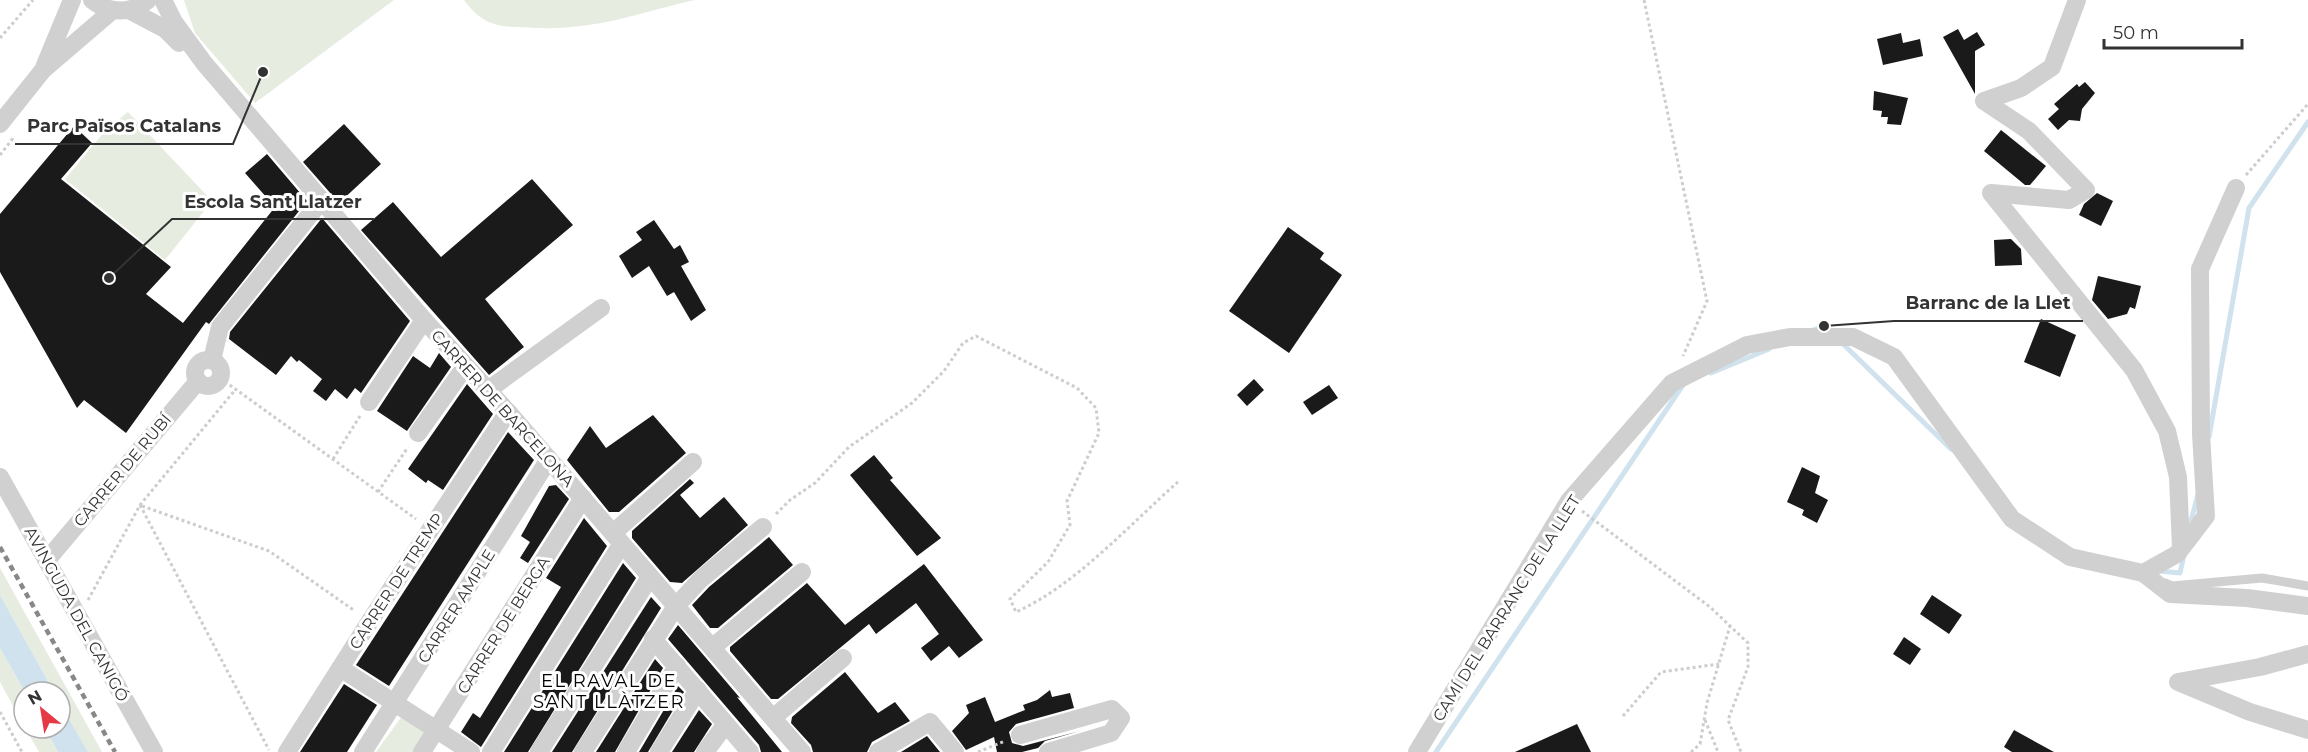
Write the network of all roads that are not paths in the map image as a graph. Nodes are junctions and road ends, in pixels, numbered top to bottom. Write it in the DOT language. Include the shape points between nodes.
graph roads {
  1 [pos="72,0"];
  2 [pos="92,0"];
  3 [pos="148,0"];
  4 [pos="164,0"];
  5 [pos="2076,0"];
  6 [pos="121,10"];
  7 [pos="204,63"];
  8 [pos="43,70"];
  9 [pos="0,124"];
  10 [pos="2236,188"];
  11 [pos="321,201"];
  12 [pos="601,308"];
  13 [pos="424,320"];
  14 [pos="212,360"];
  15 [pos="465,367"];
  16 [pos="198,381"];
  17 [pos="488,390"];
  18 [pos="369,402"];
  19 [pos="508,412"];
  20 [pos="418,433"];
  21 [pos="549,459"];
  22 [pos="693,462"];
  23 [pos="0,477"];
  24 [pos="583,498"];
  25 [pos="763,527"];
  26 [pos="617,539"];
  27 [pos="2181,548"];
  28 [pos="47,560"];
  29 [pos="802,572"];
  30 [pos="2144,573"];
  31 [pos="650,577"];
  32 [pos="2308,586"];
  33 [pos="676,606"];
  34 [pos="2308,606"];
  35 [pos="653,639"];
  36 [pos="713,647"];
  37 [pos="2308,654"];
  38 [pos="843,658"];
  39 [pos="678,666"];
  40 [pos="340,668"];
  41 [pos="698,690"];
  42 [pos="395,703"];
  43 [pos="774,717"];
  44 [pos="726,724"];
  45 [pos="436,729"];
  46 [pos="2308,730"];
  47 [pos="1020,735"];
  48 [pos="154,752"];
  49 [pos="287,752"];
  50 [pos="363,752"];
  51 [pos="422,752"];
  52 [pos="471,752"];
  53 [pos="491,752"];
  54 [pos="538,752"];
  55 [pos="583,752"];
  56 [pos="626,752"];
  57 [pos="659,752"];
  58 [pos="705,752"];
  59 [pos="750,752"];
  60 [pos="802,752"];
  61 [pos="878,752"];
  62 [pos="956,752"];
  63 [pos="1048,752"];
  64 [pos="1417,752"];
  1 -- 8 [label="street"];
  2 -- 6 [label="street, CARRER DE BARCELONA"];
  3 -- 6 [label="street"];
  4 -- 7 [label="street, CARRER DE BARCELONA" via="174,22"];
  5 -- 27 [label="street" via="2052,67 2021,88 1984,101 2029,131 2086,190 2069,200 1991,193 2134,370 2162,421 2178,477"];
  6 -- 7 [label="street, CARRER DE BARCELONA" via="165,29"];
  6 -- 8 [label="street"];
  7 -- 11 [label="street, CARRER DE BARCELONA"];
  8 -- 9 [label="street"];
  10 -- 27 [label="street" via="2200,269 2201,434 2206,516"];
  11 -- 13 [label="street, CARRER DE BARCELONA"];
  11 -- 14 [label="street" via="220,327"];
  12 -- 17 [label="street"];
  13 -- 15 [label="street, CARRER DE BARCELONA"];
  13 -- 18 [label="street"];
  14 -- 16 [label="street" via="197,364"];
  14 -- 16 [label="street" via="221,368 220,378 210,386"];
  15 -- 17 [label="street, CARRER DE BARCELONA"];
  15 -- 20 [label="street"];
  16 -- 28 [label="street, CARRER DE RUBÍ"];
  17 -- 19 [label="street, CARRER DE BARCELONA"];
  19 -- 21 [label="street, CARRER DE BARCELONA"];
  19 -- 40 [label="street, CARRER DE TREMP"];
  21 -- 24 [label="street, CARRER DE BARCELONA"];
  21 -- 42 [label="street, CARRER AMPLE"];
  22 -- 26 [label="street"];
  23 -- 28 [label="street, AVINGUDA DEL CANIGÓ"];
  24 -- 26 [label="street, CARRER DE BARCELONA"];
  24 -- 45 [label="street, CARRER DE BERGA"];
  25 -- 33 [label="street" via="701,579"];
  26 -- 31 [label="street, CARRER DE BARCELONA"];
  26 -- 53 [label="street"];
  27 -- 30 [label="street"];
  28 -- 48 [label="street, AVINGUDA DEL CANIGÓ"];
  29 -- 36 [label="street"];
  30 -- 32 [label="lane" via="2172,586 2262,578"];
  30 -- 34 [label="street" via="2170,594"];
  30 -- 64 [label="street, CAMÍ DEL BARRANC DE LA LLET" via="2070,557 2012,519 1894,357 1853,337 1790,337 1747,345 1672,383 1569,501"];
  31 -- 33 [label="street, CARRER DE BARCELONA"];
  31 -- 54 [label="street"];
  33 -- 35 [label="street"];
  33 -- 36 [label="street, CARRER DE BARCELONA"];
  35 -- 39 [label="street"];
  35 -- 55 [label="street"];
  36 -- 43 [label="street, CARRER DE BARCELONA"];
  37 -- 46 [label="street" via="2178,682 2250,712"];
  38 -- 43 [label="street"];
  39 -- 41 [label="street"];
  39 -- 56 [label="street"];
  40 -- 42 [label="street"];
  40 -- 49 [label="street, CARRER DE TREMP"];
  41 -- 44 [label="street"];
  41 -- 57 [label="street"];
  42 -- 45 [label="street"];
  42 -- 50 [label="street, CARRER AMPLE"];
  43 -- 60 [label="street, CARRER DE BARCELONA"];
  44 -- 58 [label="street"];
  44 -- 59 [label="street"];
  45 -- 51 [label="street, CARRER DE BERGA"];
  45 -- 52 [label="street"];
  47 -- 63 [label="street" via="1112,709 1121,718 1111,733"];
  61 -- 62 [label="street" via="930,722"];
}
